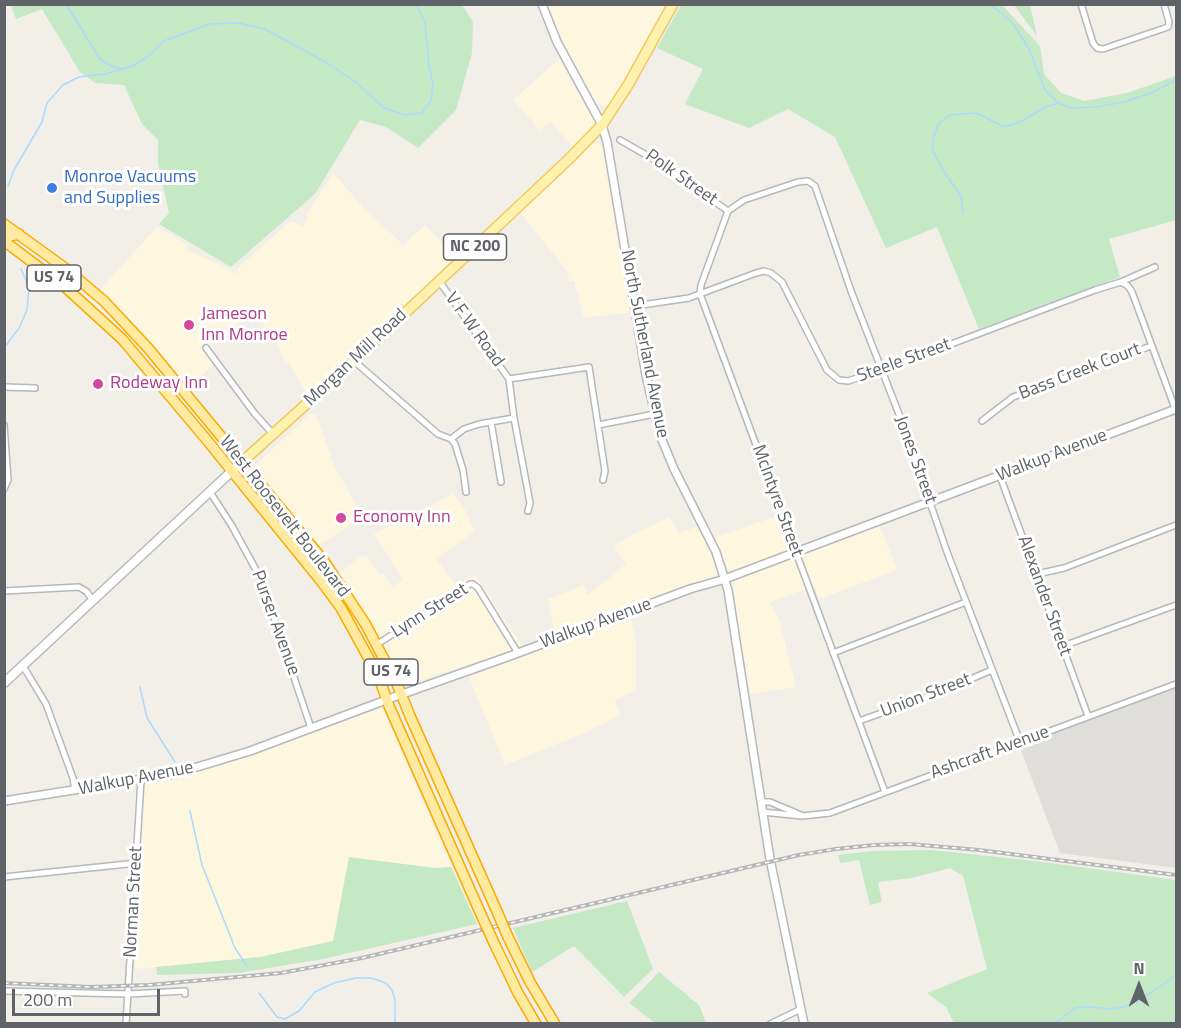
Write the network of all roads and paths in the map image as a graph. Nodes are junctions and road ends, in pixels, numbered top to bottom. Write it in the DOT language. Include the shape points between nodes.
graph roads {
  1 [pos="542,4"];
  2 [pos="673,4"];
  3 [pos="1080,4"];
  4 [pos="1164,4"];
  5 [pos="602,125"];
  6 [pos="620,141"];
  7 [pos="808,182"];
  8 [pos="728,211"];
  9 [pos="4,224"];
  10 [pos="4,233"];
  11 [pos="19,234"];
  12 [pos="4,241"];
  13 [pos="1155,267"];
  14 [pos="439,281"];
  15 [pos="1121,282"];
  16 [pos="700,294"];
  17 [pos="635,306"];
  18 [pos="1151,345"];
  19 [pos="206,348"];
  20 [pos="354,361"];
  21 [pos="882,370"];
  22 [pos="509,379"];
  23 [pos="4,387"];
  24 [pos="35,388"];
  25 [pos="1176,410"];
  26 [pos="655,414"];
  27 [pos="514,418"];
  28 [pos="982,421"];
  29 [pos="491,423"];
  30 [pos="4,425"];
  31 [pos="598,425"];
  32 [pos="273,434"];
  33 [pos="451,439"];
  34 [pos="243,462"];
  35 [pos="232,471"];
  36 [pos="1000,476"];
  37 [pos="603,480"];
  38 [pos="501,482"];
  39 [pos="4,489"];
  40 [pos="210,492"];
  41 [pos="466,492"];
  42 [pos="930,501"];
  43 [pos="528,511"];
  44 [pos="1176,525"];
  45 [pos="796,551"];
  46 [pos="1036,574"];
  47 [pos="725,578"];
  48 [pos="4,591"];
  49 [pos="93,601"];
  50 [pos="966,602"];
  51 [pos="1176,605"];
  52 [pos="376,645"];
  53 [pos="1063,646"];
  54 [pos="518,653"];
  55 [pos="833,653"];
  56 [pos="23,666"];
  57 [pos="992,670"];
  58 [pos="4,683"];
  59 [pos="1176,684"];
  60 [pos="401,694"];
  61 [pos="387,700"];
  62 [pos="1088,716"];
  63 [pos="859,721"];
  64 [pos="311,728"];
  65 [pos="1020,742"];
  66 [pos="141,780"];
  67 [pos="75,791"];
  68 [pos="885,792"];
  69 [pos="4,801"];
  70 [pos="761,802"];
  71 [pos="762,812"];
  72 [pos="802,816"];
  73 [pos="136,863"];
  74 [pos="4,877"];
  75 [pos="4,991"];
  76 [pos="185,992"];
  77 [pos="128,994"];
  78 [pos="801,1009"];
  79 [pos="126,1023"];
  80 [pos="536,1023"];
  81 [pos="555,1023"];
  82 [pos="770,1023"];
  83 [pos="804,1023"];
  1 -- 5 [label="street, North Sutherland Avenue" via="557,42"];
  2 -- 5 [label="main road, Morgan Mill Road / NC 200"];
  3 -- 4 [label="street" via="1094,44 1103,49 1168,27"];
  5 -- 14 [label="main road, Morgan Mill Road / NC 200"];
  5 -- 17 [label="street, North Sutherland Avenue"];
  6 -- 8 [label="street, Polk Street" via="655,160"];
  7 -- 8 [label="street, Polk Street" via="744,200"];
  7 -- 21 [label="street, Jones Street" via="815,186"];
  8 -- 16 [label="street"];
  9 -- 11 [label="highway, West Roosevelt Boulevard / US 74"];
  10 -- 11 [label="highway"];
  11 -- 34 [label="highway, West Roosevelt Boulevard / US 74" via="104,301"];
  12 -- 35 [label="highway, West Roosevelt Boulevard / US 74" via="64,285 122,339"];
  13 -- 15 [label="street, Steele Street"];
  14 -- 20 [label="main road, Morgan Mill Road / NC 200"];
  14 -- 22 [label="street, V F W Road"];
  15 -- 18 [label="street" via="1132,292"];
  15 -- 21 [label="street, Steele Street"];
  16 -- 17 [label="street, Steele Street"];
  16 -- 21 [label="street, Steele Street" via="756,273 771,273 782,282 832,375 848,381"];
  16 -- 45 [label="street, McIntyre Street"];
  17 -- 26 [label="street, North Sutherland Avenue"];
  18 -- 25 [label="street"];
  18 -- 28 [label="street, Bass Creek Court" via="1013,397"];
  19 -- 32 [label="street"];
  20 -- 32 [label="main road, Morgan Mill Road / NC 200"];
  20 -- 33 [label="street" via="438,434"];
  21 -- 42 [label="street, Jones Street"];
  22 -- 27 [label="street"];
  22 -- 31 [label="street" via="589,367"];
  23 -- 24 [label="street"];
  25 -- 36 [label="street, Walkup Avenue"];
  26 -- 31 [label="street"];
  26 -- 47 [label="street, North Sutherland Avenue" via="664,447"];
  27 -- 29 [label="street"];
  27 -- 43 [label="street" via="530,503"];
  29 -- 33 [label="street" via="465,429"];
  29 -- 38 [label="street"];
  30 -- 39 [label="street" via="8,480"];
  31 -- 37 [label="street"];
  32 -- 34 [label="main road, Morgan Mill Road / NC 200"];
  33 -- 41 [label="street" via="463,470"];
  34 -- 35 [label="main road, Morgan Mill Road / NC 200"];
  34 -- 52 [label="highway, West Roosevelt Boulevard / US 74" via="324,561"];
  35 -- 40 [label="main road, Morgan Mill Road"];
  35 -- 61 [label="highway, West Roosevelt Boulevard / US 74" via="340,608"];
  36 -- 42 [label="street, Walkup Avenue"];
  36 -- 46 [label="street, Alexander Street"];
  40 -- 49 [label="main road, Morgan Mill Road"];
  40 -- 64 [label="street, Purser Avenue" via="261,579"];
  42 -- 45 [label="street, Walkup Avenue"];
  42 -- 50 [label="street, Jones Street"];
  44 -- 46 [label="street" via="1064,568"];
  45 -- 47 [label="street, Walkup Avenue"];
  45 -- 55 [label="street, McIntyre Street"];
  46 -- 53 [label="street, Alexander Street"];
  47 -- 54 [label="street, Walkup Avenue"];
  47 -- 70 [label="street, North Sutherland Avenue"];
  48 -- 49 [label="street" via="79,587"];
  49 -- 56 [label="main road, Morgan Mill Road"];
  50 -- 55 [label="street"];
  50 -- 57 [label="street, Jones Street"];
  51 -- 53 [label="street"];
  52 -- 54 [label="street, Lynn Street" via="473,584"];
  52 -- 60 [label="highway, West Roosevelt Boulevard / US 74"];
  53 -- 62 [label="street, Alexander Street"];
  54 -- 60 [label="street, Walkup Avenue"];
  55 -- 63 [label="street, McIntyre Street"];
  56 -- 58 [label="main road, Morgan Mill Road"];
  56 -- 67 [label="street" via="46,704"];
  57 -- 63 [label="street, Union Street"];
  57 -- 65 [label="street, Jones Street"];
  59 -- 62 [label="street, Ashcraft Avenue"];
  60 -- 61 [label="street, Walkup Avenue"];
  60 -- 81 [label="highway, West Roosevelt Boulevard / US 74, bridge" via="508,937"];
  61 -- 64 [label="street, Walkup Avenue"];
  61 -- 80 [label="highway, West Roosevelt Boulevard / US 74, bridge" via="494,943"];
  62 -- 65 [label="street, Ashcraft Avenue"];
  63 -- 68 [label="street, McIntyre Street"];
  64 -- 66 [label="street, Walkup Avenue" via="192,770"];
  65 -- 68 [label="street, Ashcraft Avenue"];
  66 -- 67 [label="street, Walkup Avenue"];
  66 -- 73 [label="street, Norman Street"];
  67 -- 69 [label="street, Walkup Avenue"];
  68 -- 72 [label="street, Ashcraft Avenue" via="830,813"];
  70 -- 71 [label="street, North Sutherland Avenue"];
  70 -- 72 [label="street"];
  71 -- 72 [label="street, Ashcraft Avenue"];
  71 -- 78 [label="street, North Sutherland Avenue"];
  73 -- 74 [label="street"];
  73 -- 77 [label="street, Norman Street"];
  75 -- 77 [label="street"];
  76 -- 77 [label="street"];
  77 -- 79 [label="street, Norman Street"];
  78 -- 82 [label="street"];
  78 -- 83 [label="street, North Sutherland Avenue"];
}
